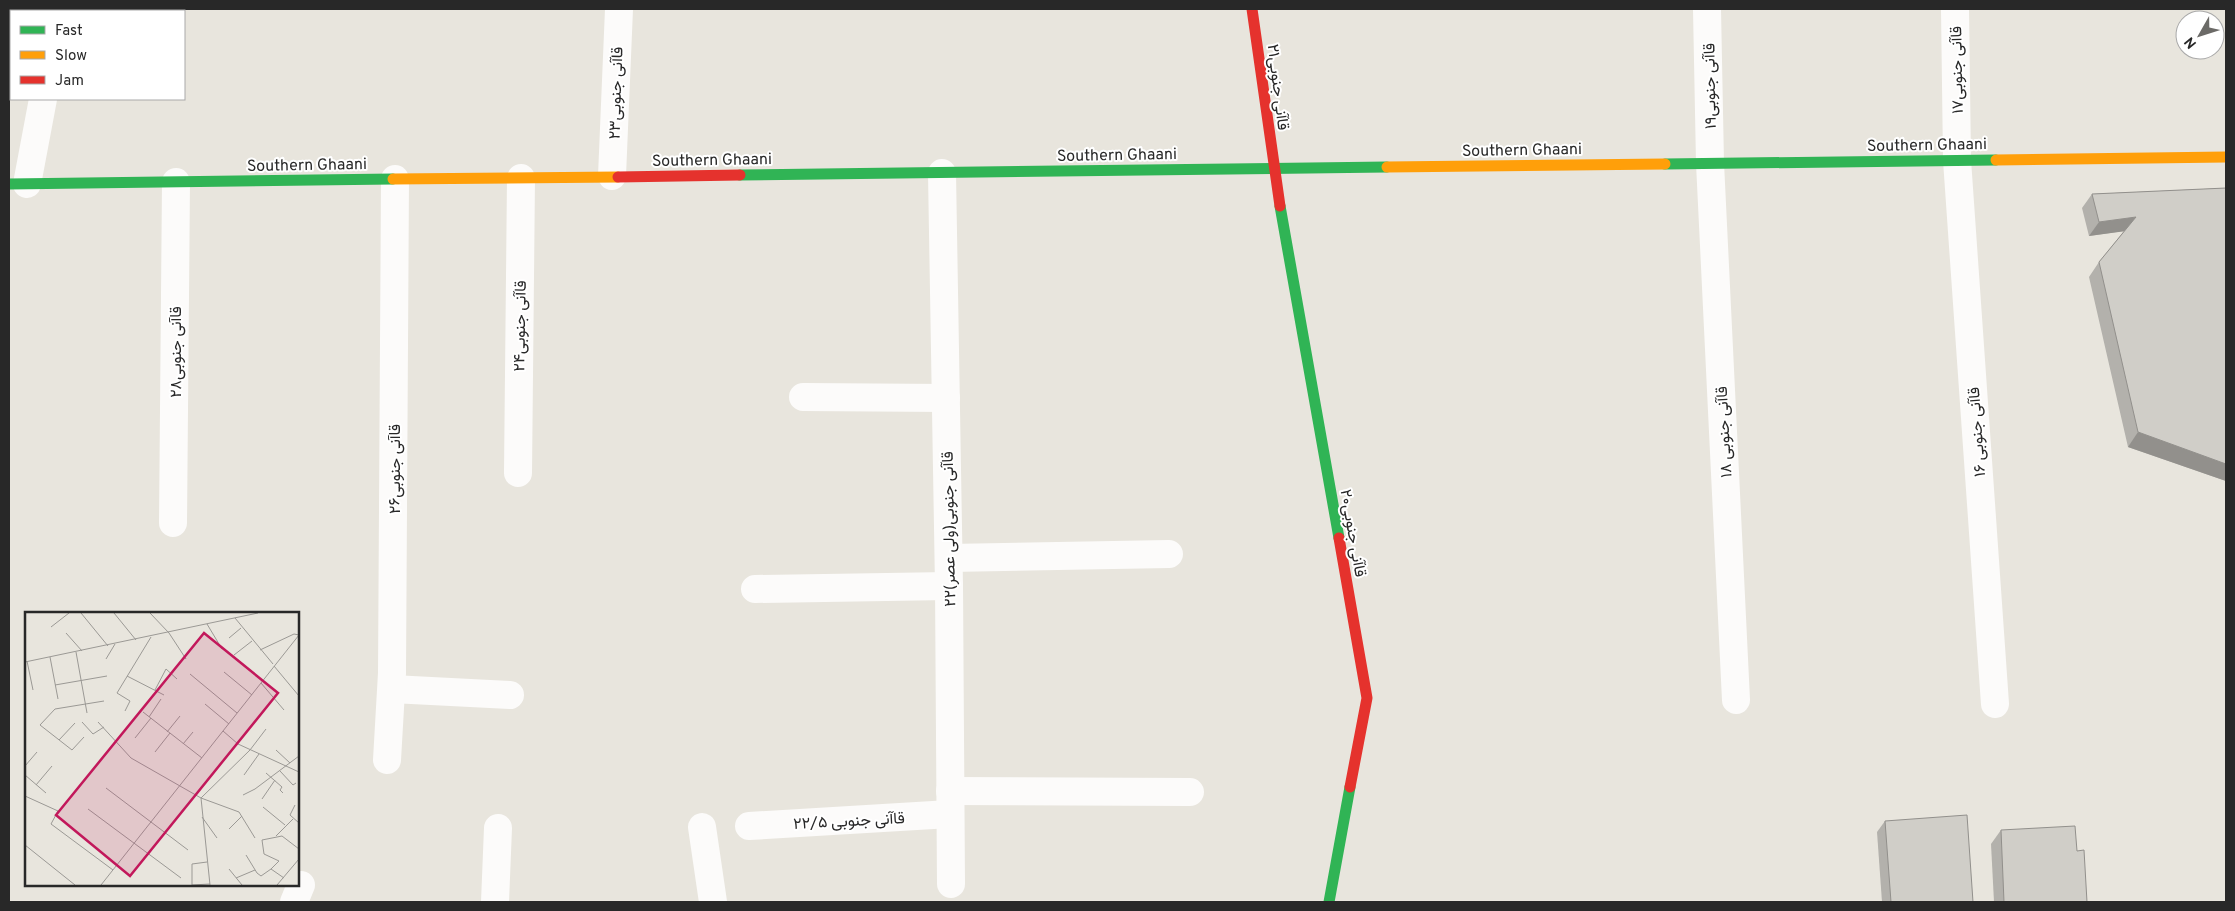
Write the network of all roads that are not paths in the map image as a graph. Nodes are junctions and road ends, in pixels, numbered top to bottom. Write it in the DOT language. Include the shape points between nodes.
graph roads {
  1 [pos="618,9"];
  2 [pos="1252,9"];
  3 [pos="1707,9"];
  4 [pos="1955,9"];
  5 [pos="43,100"];
  6 [pos="2226,157"];
  7 [pos="1957,160"];
  8 [pos="1710,163"];
  9 [pos="1273,169"];
  10 [pos="942,173"];
  11 [pos="612,176"];
  12 [pos="521,178"];
  13 [pos="395,179"];
  14 [pos="176,182"];
  15 [pos="18,184"];
  16 [pos="803,397"];
  17 [pos="946,398"];
  18 [pos="518,473"];
  19 [pos="173,523"];
  20 [pos="1169,554"];
  21 [pos="949,558"];
  22 [pos="949,586"];
  23 [pos="755,589"];
  24 [pos="392,689"];
  25 [pos="510,695"];
  26 [pos="1736,700"];
  27 [pos="1996,704"];
  28 [pos="387,760"];
  29 [pos="1190,792"];
  30 [pos="950,802"];
  31 [pos="749,826"];
  32 [pos="702,827"];
  33 [pos="498,828"];
  34 [pos="951,884"];
  35 [pos="495,902"];
  36 [pos="713,902"];
  37 [pos="1329,902"];
  1 -- 11 [label="street, قاآنی جنوبی۲۳"];
  2 -- 9 [label="main road, قاآنی جنوبی۲۱"];
  3 -- 8 [label="street, قاآنی جنوبی۱۹"];
  4 -- 7 [label="street, قاآنی جنوبی۱۷"];
  5 -- 15 [label="street"];
  6 -- 7 [label="main road, Southern Ghaani"];
  7 -- 8 [label="main road, Southern Ghaani"];
  7 -- 27 [label="street, قاآنی جنوبی ۱۶"];
  8 -- 9 [label="main road, Southern Ghaani"];
  8 -- 26 [label="street, قاآنی جنوبی ۱۸"];
  9 -- 10 [label="main road, Southern Ghaani"];
  9 -- 37 [label="main road, ۲۰قاآنی جنوبی" via="1367,698"];
  10 -- 11 [label="main road, Southern Ghaani"];
  10 -- 17 [label="street, ۲۲قاآنی جنوبی(ولی عصر)"];
  11 -- 12 [label="main road, Southern Ghaani"];
  12 -- 13 [label="main road, Southern Ghaani"];
  12 -- 18 [label="street, ۲۴قاآنی جنوبی"];
  13 -- 14 [label="main road, Southern Ghaani"];
  13 -- 24 [label="street, ۲۶قاآنی جنوبی"];
  14 -- 15 [label="main road, Southern Ghaani"];
  14 -- 19 [label="street, ۲۸قاآنی جنوبی"];
  16 -- 17 [label="street"];
  17 -- 21 [label="street, ۲۲قاآنی جنوبی(ولی عصر)"];
  20 -- 21 [label="street"];
  21 -- 22 [label="street, ۲۲قاآنی جنوبی(ولی عصر)"];
  22 -- 23 [label="street"];
  22 -- 30 [label="street, ۲۲قاآنی جنوبی(ولی عصر)"];
  24 -- 25 [label="street"];
  24 -- 28 [label="street, ۲۶قاآنی جنوبی"];
  29 -- 30 [label="street, قاآنی جنوبی ۲۲/۵"];
  30 -- 31 [label="street, قاآنی جنوبی ۲۲/۵"];
  30 -- 34 [label="street, ۲۲قاآنی جنوبی(ولی عصر)"];
  32 -- 36 [label="street"];
  33 -- 35 [label="street"];
}
